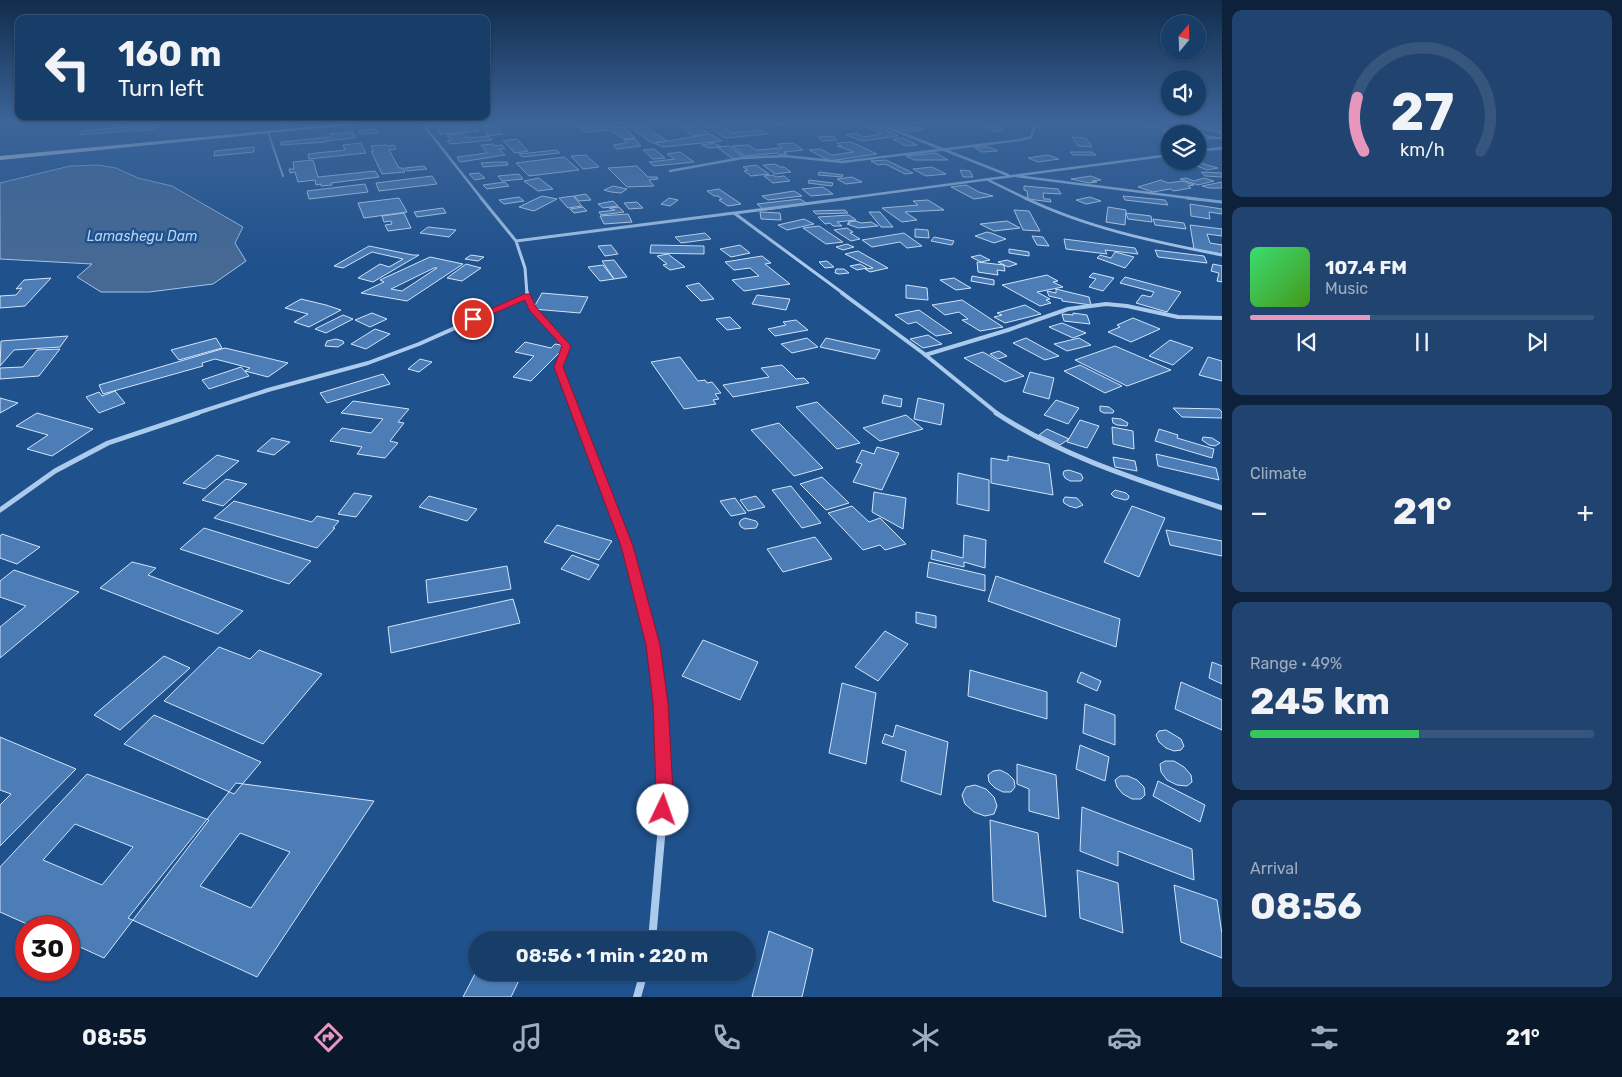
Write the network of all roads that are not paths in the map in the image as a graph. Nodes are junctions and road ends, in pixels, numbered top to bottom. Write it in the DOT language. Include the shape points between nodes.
graph roads {
  1 [pos="281,170"];
  2 [pos="458,170"];
  3 [pos="675,170"];
  4 [pos="995,170"];
  5 [pos="1053,170"];
  6 [pos="670,171"];
  7 [pos="1009,175"];
  8 [pos="283,176"];
  9 [pos="986,179"];
  10 [pos="1222,202"];
  11 [pos="734,213"];
  12 [pos="516,241"];
  13 [pos="1222,255"];
  14 [pos="527,296"];
  15 [pos="1222,318"];
  16 [pos="925,354"];
  17 [pos="1222,508"];
  18 [pos="0,510"];
  19 [pos="653,931"];
  20 [pos="641,981"];
  21 [pos="637,997"];
  1 -- 8 [label="lane"];
  2 -- 12 [label="street"];
  3 -- 6 [label="street"];
  4 -- 7 [label="street"];
  5 -- 7 [label="street"];
  7 -- 9 [label="street"];
  7 -- 10 [label="street"];
  9 -- 11 [label="street"];
  9 -- 13 [label="street" via="1085,222"];
  11 -- 12 [label="street"];
  11 -- 16 [label="street"];
  12 -- 14 [label="street" via="525,268"];
  14 -- 18 [label="street" via="368,363 268,390 108,443 55,471"];
  14 -- 19 [label="street" via="532,308 566,346 559,367 627,546 653,645 660,703 664,792"];
  15 -- 16 [label="street" via="1178,317 1106,304 1068,309"];
  16 -- 17 [label="street" via="975,398 1043,440"];
  20 -- 21 [label="street"];
}
